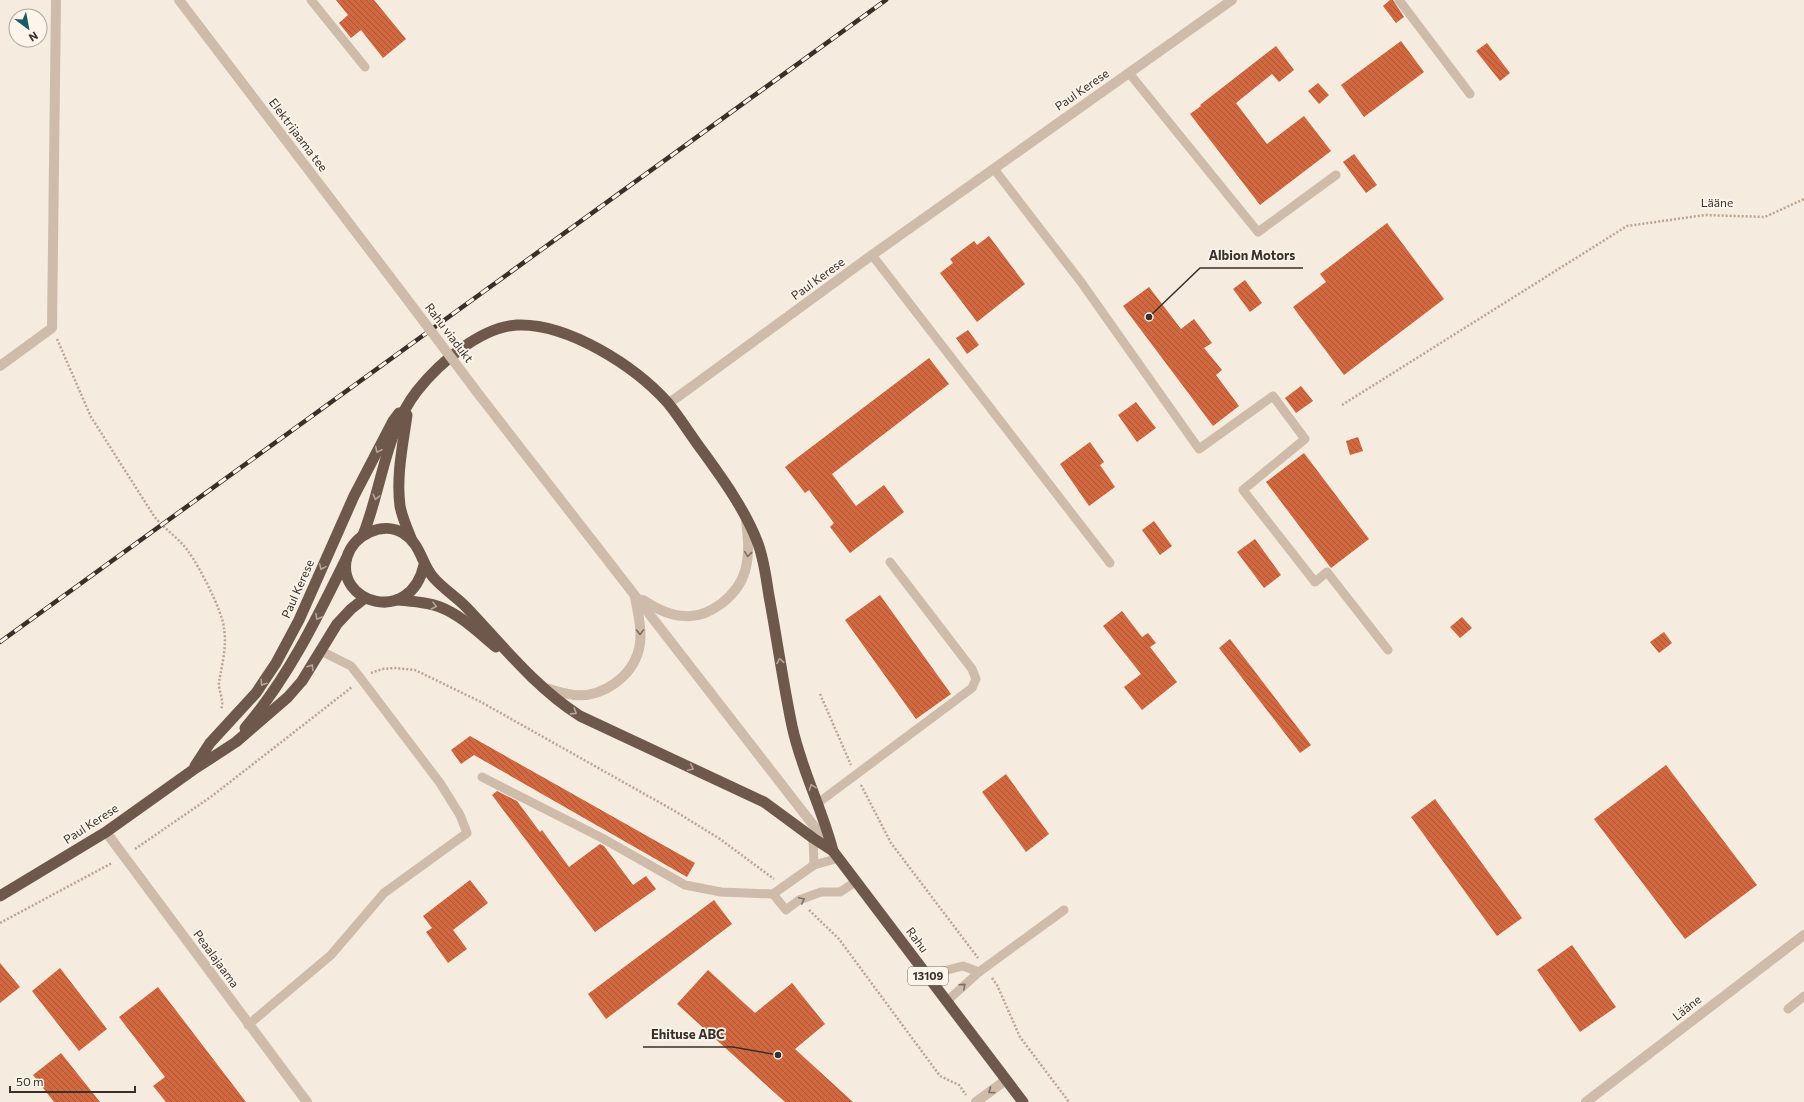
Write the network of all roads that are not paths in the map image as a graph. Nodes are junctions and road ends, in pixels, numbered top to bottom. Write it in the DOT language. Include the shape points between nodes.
graph roads {
  1 [pos="56,0"];
  2 [pos="179,0"];
  3 [pos="311,0"];
  4 [pos="1232,0"];
  5 [pos="1399,0"];
  6 [pos="365,67"];
  7 [pos="1129,73"];
  8 [pos="1470,94"];
  9 [pos="994,169"];
  10 [pos="1336,175"];
  11 [pos="872,255"];
  12 [pos="397,286"];
  13 [pos="0,366"];
  14 [pos="414,396"];
  15 [pos="668,404"];
  16 [pos="407,406"];
  17 [pos="746,516"];
  18 [pos="363,535"];
  19 [pos="411,538"];
  20 [pos="347,557"];
  21 [pos="890,562"];
  22 [pos="1110,563"];
  23 [pos="424,565"];
  24 [pos="634,594"];
  25 [pos="365,598"];
  26 [pos="396,600"];
  27 [pos="1388,650"];
  28 [pos="321,651"];
  29 [pos="508,654"];
  30 [pos="544,688"];
  31 [pos="222,751"];
  32 [pos="193,770"];
  33 [pos="482,777"];
  34 [pos="818,803"];
  35 [pos="106,832"];
  36 [pos="813,838"];
  37 [pos="836,854"];
  38 [pos="814,865"];
  39 [pos="857,881"];
  40 [pos="773,894"];
  41 [pos="0,896"];
  42 [pos="1064,910"];
  43 [pos="1804,935"];
  44 [pos="982,970"];
  45 [pos="927,975"];
  46 [pos="1804,996"];
  47 [pos="947,1001"];
  48 [pos="1788,1009"];
  49 [pos="248,1025"];
  50 [pos="1006,1080"];
  51 [pos="1021,1101"];
  52 [pos="307,1102"];
  53 [pos="976,1102"];
  54 [pos="1586,1102"];
  1 -- 13 [label="street" via="52,328"];
  2 -- 12 [label="street, Elektrijaama tee / 13109"];
  3 -- 6 [label="lane"];
  4 -- 7 [label="street, Paul Kerese"];
  5 -- 8 [label="lane"];
  7 -- 9 [label="street, Paul Kerese"];
  7 -- 10 [label="lane" via="1258,232"];
  9 -- 11 [label="street, Paul Kerese"];
  9 -- 27 [label="lane" via="1081,282 1199,449 1273,396 1305,439 1243,490 1315,582 1327,572"];
  11 -- 15 [label="street, Paul Kerese"];
  11 -- 22 [label="lane"];
  12 -- 24 [label="street, Rahu viadukt / 13109, bridge"];
  14 -- 15 [label="highway, Paul Kerese" via="449,357 490,333 515,325 540,326 566,334 600,350 626,367"];
  14 -- 16 [label="highway, Paul Kerese"];
  14 -- 19 [label="highway, Paul Kerese" via="407,415 399,472 400,506"];
  15 -- 17 [label="highway"];
  16 -- 18 [label="highway, Paul Kerese, one-way" via="384,460 373,510"];
  16 -- 32 [label="highway, Paul Kerese, one-way" via="392,421 276,662 256,692 210,742"];
  17 -- 24 [label="street, one-way" via="749,552 745,572 737,587 724,602 704,613 686,617 652,606"];
  34 -- 17 [label="highway, one-way" via="792,728 764,566 758,543"];
  18 -- 19 [label="highway" via="372,530 391,528"];
  18 -- 20 [label="highway"];
  19 -- 23 [label="highway" via="418,546"];
  20 -- 25 [label="highway" via="349,579 355,590"];
  20 -- 31 [label="highway, Paul Kerese, one-way" via="318,616 263,707"];
  21 -- 34 [label="lane" via="972,670 976,679 972,688"];
  23 -- 26 [label="highway" via="416,586"];
  23 -- 29 [label="highway"];
  24 -- 30 [label="street, one-way" via="640,631 639,649 633,664 623,677 593,694 574,695"];
  24 -- 37 [label="street, 13109"];
  25 -- 26 [label="highway" via="383,602"];
  25 -- 28 [label="highway, Paul Kerese" via="337,624"];
  26 -- 29 [label="highway, one-way" via="440,607 457,616 499,650"];
  31 -- 28 [label="highway, Paul Kerese, one-way" via="288,697 302,681"];
  28 -- 49 [label="lane" via="350,666 362,680 440,783 460,815 466,833 384,893 331,956"];
  29 -- 30 [label="highway"];
  30 -- 36 [label="highway, one-way" via="561,704 580,716 764,802"];
  31 -- 32 [label="highway, Paul Kerese"];
  32 -- 35 [label="highway, Paul Kerese"];
  33 -- 40 [label="lane" via="602,838 685,885 721,892"];
  34 -- 37 [label="highway"];
  35 -- 41 [label="highway, Paul Kerese"];
  35 -- 49 [label="street, Peaalajaama"];
  36 -- 37 [label="highway"];
  36 -- 38 [label="lane"];
  37 -- 38 [label="lane"];
  37 -- 39 [label="highway, Rahu / 13109"];
  38 -- 40 [label="lane"];
  40 -- 39 [label="lane, one-way" via="786,910 799,900 821,892 840,892"];
  39 -- 45 [label="highway, Rahu / 13109"];
  42 -- 44 [label="lane"];
  43 -- 54 [label="street, Lääne"];
  44 -- 45 [label="lane" via="963,966"];
  47 -- 44 [label="lane, one-way"];
  45 -- 47 [label="highway, Rahu / 13109"];
  46 -- 48 [label="lane"];
  47 -- 50 [label="highway, Rahu / 13109"];
  49 -- 52 [label="street, Peaalajaama"];
  50 -- 51 [label="highway, Rahu / 13109"];
  50 -- 53 [label="street, one-way"];
}
